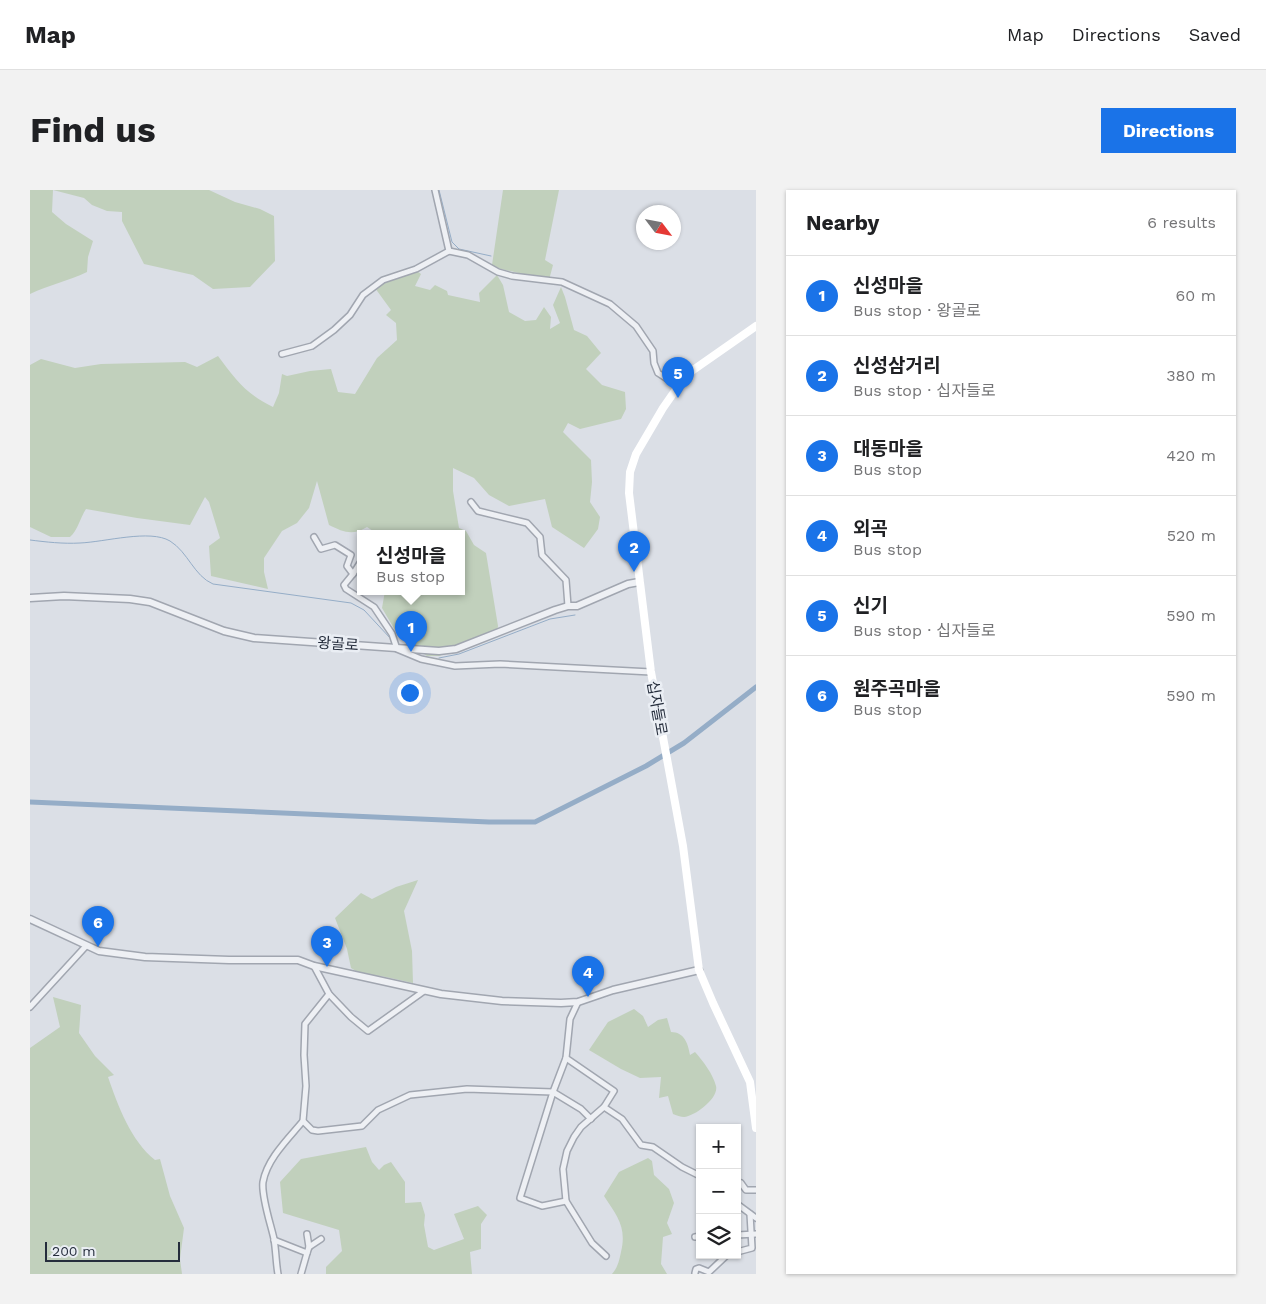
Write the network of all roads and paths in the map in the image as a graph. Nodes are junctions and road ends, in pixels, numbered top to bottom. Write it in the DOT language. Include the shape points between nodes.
graph roads {
  1 [pos="435,190"];
  2 [pos="449,251"];
  3 [pos="756,326"];
  4 [pos="282,354"];
  5 [pos="678,386"];
  6 [pos="471,502"];
  7 [pos="314,537"];
  8 [pos="357,568"];
  9 [pos="353,574"];
  10 [pos="639,582"];
  11 [pos="30,598"];
  12 [pos="568,606"];
  13 [pos="398,649"];
  14 [pos="651,672"];
  15 [pos="30,919"];
  16 [pos="86,946"];
  17 [pos="314,966"];
  18 [pos="700,970"];
  19 [pos="424,991"];
  20 [pos="329,994"];
  21 [pos="578,1002"];
  22 [pos="30,1008"];
  23 [pos="566,1058"];
  24 [pos="553,1092"];
  25 [pos="604,1107"];
  26 [pos="591,1119"];
  27 [pos="303,1121"];
  28 [pos="756,1128"];
  29 [pos="696,1174"];
  30 [pos="741,1182"];
  31 [pos="756,1190"];
  32 [pos="566,1201"];
  33 [pos="741,1207"];
  34 [pos="750,1214"];
  35 [pos="756,1218"];
  36 [pos="307,1234"];
  37 [pos="753,1235"];
  38 [pos="321,1239"];
  39 [pos="274,1240"];
  40 [pos="309,1247"];
  41 [pos="741,1251"];
  42 [pos="306,1253"];
  43 [pos="606,1256"];
  44 [pos="723,1259"];
  45 [pos="695,1273"];
  46 [pos="278,1274"];
  47 [pos="301,1274"];
  1 -- 2 [label="street"];
  2 -- 4 [label="street" via="416,269 383,280 363,295 350,315 334,330 312,346"];
  2 -- 5 [label="street" via="468,254 498,272 512,276 562,282 610,304 636,326 654,350 658,373"];
  3 -- 5 [label="main road, 십자들로" via="686,374"];
  5 -- 10 [label="main road, 십자들로" via="636,454 630,472 629,493"];
  6 -- 12 [label="street" via="478,511 527,524 540,537 542,555 566,580"];
  7 -- 9 [label="street" via="321,550 335,545 352,555 347,566"];
  8 -- 9 [label="street"];
  9 -- 13 [label="street" via="344,585 346,589 374,607"];
  10 -- 12 [label="street, 왕골로" via="578,606"];
  10 -- 14 [label="main road, 십자들로"];
  11 -- 13 [label="street, 왕골로" via="130,599 150,602 224,631 254,638"];
  12 -- 13 [label="street, 왕골로" via="456,649 439,652"];
  13 -- 14 [label="street" via="421,659 455,666 500,664"];
  14 -- 18 [label="main road, 십자들로" via="683,846"];
  15 -- 16 [label="street"];
  16 -- 17 [label="street" via="130,956 298,960"];
  16 -- 22 [label="street"];
  17 -- 19 [label="street"];
  17 -- 20 [label="street"];
  18 -- 21 [label="street" via="613,990"];
  18 -- 28 [label="main road, 십자들로" via="750,1082"];
  19 -- 20 [label="street" via="368,1030"];
  19 -- 21 [label="street" via="502,1001"];
  20 -- 27 [label="street" via="305,1024"];
  21 -- 23 [label="street" via="570,1019"];
  23 -- 24 [label="street"];
  23 -- 25 [label="street" via="614,1091"];
  24 -- 26 [label="street"];
  24 -- 27 [label="street" via="467,1089 410,1095 378,1110 362,1126 318,1131"];
  24 -- 32 [label="street" via="520,1198 542,1206"];
  25 -- 26 [label="street"];
  25 -- 29 [label="street" via="622,1119 641,1145 654,1147"];
  26 -- 32 [label="street" via="581,1127 567,1152 563,1169"];
  27 -- 39 [label="street" via="278,1150 263,1183"];
  30 -- 31 [label="street" via="746,1190"];
  32 -- 43 [label="street" via="592,1243"];
  33 -- 34 [label="street"];
  34 -- 35 [label="street"];
  34 -- 37 [label="street"];
  36 -- 40 [label="street"];
  37 -- 41 [label="street" via="752,1248"];
  38 -- 40 [label="street"];
  39 -- 42 [label="street"];
  39 -- 46 [label="street"];
  40 -- 42 [label="street"];
  42 -- 47 [label="street"];
  44 -- 45 [label="street" via="709,1272 699,1268"];
}
